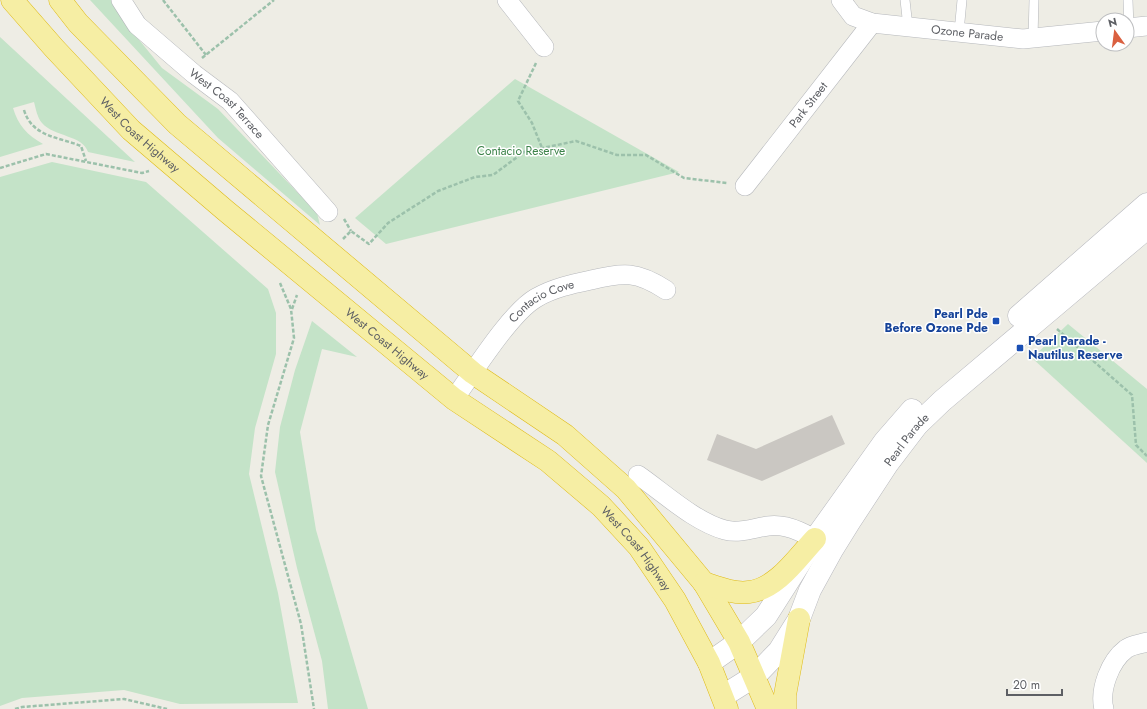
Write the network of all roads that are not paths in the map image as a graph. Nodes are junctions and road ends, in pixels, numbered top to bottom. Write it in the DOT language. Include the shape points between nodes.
graph roads {
  1 [pos="12,0"];
  2 [pos="60,0"];
  3 [pos="121,0"];
  4 [pos="507,0"];
  5 [pos="841,0"];
  6 [pos="905,0"];
  7 [pos="962,0"];
  8 [pos="1034,0"];
  9 [pos="1128,0"];
  10 [pos="1131,12"];
  11 [pos="872,24"];
  12 [pos="908,27"];
  13 [pos="960,32"];
  14 [pos="1095,32"];
  15 [pos="1033,38"];
  16 [pos="544,47"];
  17 [pos="745,186"];
  18 [pos="1147,204"];
  19 [pos="328,212"];
  20 [pos="1147,228"];
  21 [pos="666,290"];
  22 [pos="473,373"];
  23 [pos="454,399"];
  24 [pos="638,475"];
  25 [pos="824,545"];
  26 [pos="704,583"];
  27 [pos="799,619"];
  28 [pos="739,642"];
  29 [pos="1147,642"];
  30 [pos="709,663"];
  31 [pos="755,676"];
  32 [pos="725,703"];
  33 [pos="1103,703"];
  34 [pos="768,709"];
  35 [pos="785,709"];
  1 -- 23 [label="highway, West Coast Highway" via="131,130"];
  2 -- 22 [label="highway" via="78,23 177,124"];
  3 -- 19 [label="street, West Coast Terrace" via="137,25 230,102"];
  4 -- 16 [label="street"];
  5 -- 11 [label="street, Ozone Parade" via="853,16"];
  6 -- 12 [label="lane"];
  7 -- 13 [label="lane"];
  8 -- 15 [label="lane"];
  9 -- 10 [label="lane"];
  11 -- 12 [label="street, Ozone Parade"];
  11 -- 17 [label="street, Park Street"];
  12 -- 13 [label="street, Ozone Parade"];
  13 -- 15 [label="street, Ozone Parade"];
  14 -- 15 [label="street, Ozone Parade"];
  18 -- 25 [label="main road, Pearl Parade" via="915,406 885,441"];
  20 -- 25 [label="main road, Pearl Parade" via="917,425"];
  21 -- 22 [label="street, Contacio Cove" via="651,280 628,274 613,274 552,290 535,299 519,313"];
  22 -- 23 [label="street, Contacio Cove"];
  22 -- 26 [label="highway" via="565,435 626,489"];
  23 -- 30 [label="highway, West Coast Highway" via="548,461 601,506 639,547 675,600"];
  24 -- 25 [label="street" via="699,518 725,530 735,532 778,526 796,530"];
  25 -- 26 [label="highway" via="774,583 750,592 736,592"];
  25 -- 27 [label="main road, Pearl Parade"];
  25 -- 28 [label="main road, Pearl Parade" via="766,616"];
  26 -- 28 [label="highway"];
  27 -- 31 [label="main road, Pearl Parade" via="779,651"];
  27 -- 35 [label="highway" via="785,695"];
  28 -- 30 [label="main road, Pearl Parade"];
  28 -- 31 [label="highway"];
  29 -- 33 [label="street" via="1126,648 1110,670"];
  30 -- 32 [label="highway, West Coast Highway"];
  31 -- 32 [label="main road, Pearl Parade"];
  31 -- 34 [label="highway"];
}
